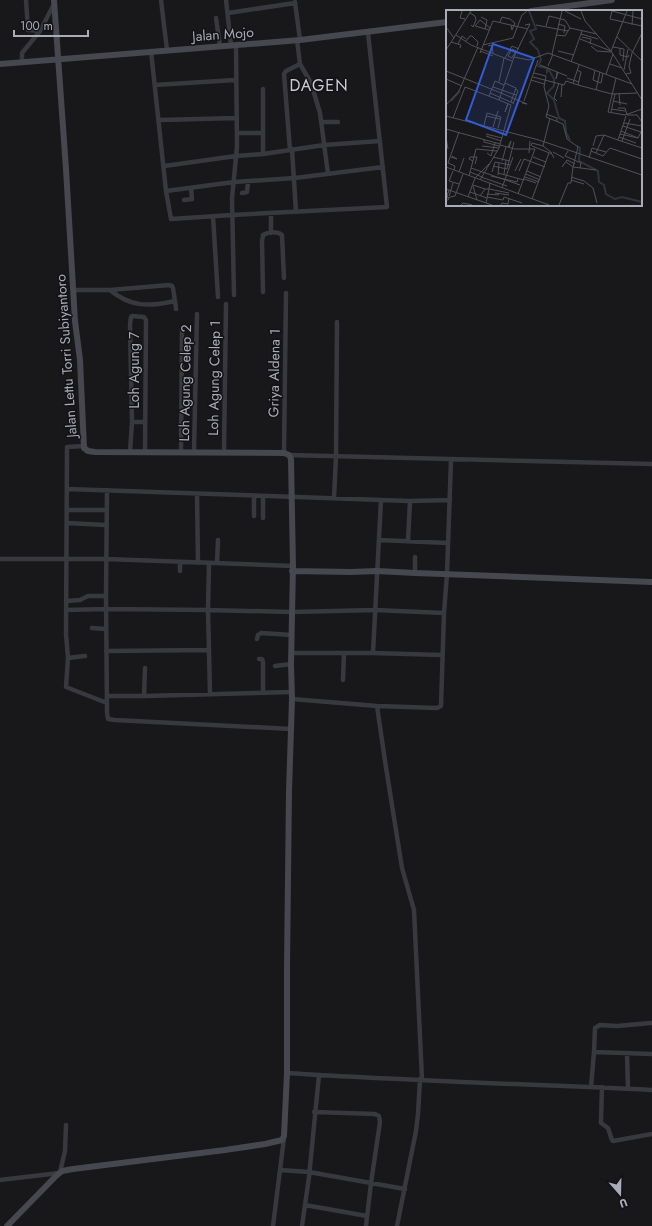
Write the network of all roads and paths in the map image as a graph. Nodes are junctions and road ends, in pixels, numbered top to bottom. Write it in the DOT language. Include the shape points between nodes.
graph roads {
  1 [pos="26,0"];
  2 [pos="161,0"];
  3 [pos="226,0"];
  4 [pos="612,0"];
  5 [pos="54,2"];
  6 [pos="295,2"];
  7 [pos="538,10"];
  8 [pos="228,13"];
  9 [pos="216,18"];
  10 [pos="446,22"];
  11 [pos="40,30"];
  12 [pos="368,32"];
  13 [pos="298,40"];
  14 [pos="233,45"];
  15 [pos="220,46"];
  16 [pos="167,50"];
  17 [pos="152,51"];
  18 [pos="58,59"];
  19 [pos="21,60"];
  20 [pos="0,64"];
  21 [pos="300,64"];
  22 [pos="235,80"];
  23 [pos="155,85"];
  24 [pos="263,89"];
  25 [pos="237,118"];
  26 [pos="160,120"];
  27 [pos="322,122"];
  28 [pos="338,122"];
  29 [pos="238,133"];
  30 [pos="263,133"];
  31 [pos="380,141"];
  32 [pos="324,145"];
  33 [pos="291,150"];
  34 [pos="264,154"];
  35 [pos="236,156"];
  36 [pos="164,166"];
  37 [pos="383,167"];
  38 [pos="328,174"];
  39 [pos="295,178"];
  40 [pos="234,182"];
  41 [pos="248,182"];
  42 [pos="191,188"];
  43 [pos="166,191"];
  44 [pos="242,193"];
  45 [pos="184,200"];
  46 [pos="296,212"];
  47 [pos="271,213"];
  48 [pos="232,215"];
  49 [pos="213,216"];
  50 [pos="271,233"];
  51 [pos="284,278"];
  52 [pos="73,290"];
  53 [pos="110,290"];
  54 [pos="263,292"];
  55 [pos="286,293"];
  56 [pos="234,295"];
  57 [pos="218,297"];
  58 [pos="174,301"];
  59 [pos="226,304"];
  60 [pos="176,309"];
  61 [pos="197,314"];
  62 [pos="337,322"];
  63 [pos="182,328"];
  64 [pos="132,422"];
  65 [pos="145,422"];
  66 [pos="84,446"];
  67 [pos="130,452"];
  68 [pos="145,452"];
  69 [pos="181,452"];
  70 [pos="194,452"];
  71 [pos="224,452"];
  72 [pos="286,454"];
  73 [pos="336,456"];
  74 [pos="451,460"];
  75 [pos="652,464"];
  76 [pos="67,489"];
  77 [pos="107,490"];
  78 [pos="197,494"];
  79 [pos="254,496"];
  80 [pos="263,496"];
  81 [pos="291,496"];
  82 [pos="334,498"];
  83 [pos="381,500"];
  84 [pos="450,500"];
  85 [pos="410,501"];
  86 [pos="67,510"];
  87 [pos="107,510"];
  88 [pos="254,516"];
  89 [pos="263,518"];
  90 [pos="67,523"];
  91 [pos="106,525"];
  92 [pos="218,540"];
  93 [pos="379,540"];
  94 [pos="408,541"];
  95 [pos="448,543"];
  96 [pos="415,557"];
  97 [pos="66,558"];
  98 [pos="0,559"];
  99 [pos="106,559"];
  100 [pos="180,562"];
  101 [pos="198,563"];
  102 [pos="209,563"];
  103 [pos="217,563"];
  104 [pos="292,568"];
  105 [pos="180,571"];
  106 [pos="377,571"];
  107 [pos="415,573"];
  108 [pos="447,574"];
  109 [pos="652,582"];
  110 [pos="106,596"];
  111 [pos="66,601"];
  112 [pos="106,609"];
  113 [pos="66,610"];
  114 [pos="208,610"];
  115 [pos="375,610"];
  116 [pos="292,612"];
  117 [pos="444,613"];
  118 [pos="92,628"];
  119 [pos="106,629"];
  120 [pos="292,635"];
  121 [pos="257,639"];
  122 [pos="209,650"];
  123 [pos="106,651"];
  124 [pos="292,653"];
  125 [pos="344,653"];
  126 [pos="373,653"];
  127 [pos="442,655"];
  128 [pos="85,656"];
  129 [pos="68,658"];
  130 [pos="259,659"];
  131 [pos="291,664"];
  132 [pos="275,666"];
  133 [pos="145,668"];
  134 [pos="343,680"];
  135 [pos="263,692"];
  136 [pos="292,692"];
  137 [pos="210,694"];
  138 [pos="107,696"];
  139 [pos="144,696"];
  140 [pos="292,699"];
  141 [pos="107,703"];
  142 [pos="377,706"];
  143 [pos="291,729"];
  144 [pos="651,1023"];
  145 [pos="594,1052"];
  146 [pos="627,1053"];
  147 [pos="652,1054"];
  148 [pos="287,1074"];
  149 [pos="319,1075"];
  150 [pos="421,1079"];
  151 [pos="591,1087"];
  152 [pos="602,1087"];
  153 [pos="628,1089"];
  154 [pos="652,1090"];
  155 [pos="314,1112"];
  156 [pos="66,1125"];
  157 [pos="652,1134"];
  158 [pos="284,1138"];
  159 [pos="280,1170"];
  160 [pos="309,1172"];
  161 [pos="59,1173"];
  162 [pos="0,1180"];
  163 [pos="370,1183"];
  164 [pos="405,1190"];
  165 [pos="305,1205"];
  166 [pos="367,1216"];
  167 [pos="7,1226"];
  168 [pos="273,1226"];
  169 [pos="302,1226"];
  170 [pos="366,1226"];
  171 [pos="397,1226"];
  1 -- 11 [label="street" via="28,30"];
  2 -- 16 [label="street"];
  3 -- 8 [label="street"];
  4 -- 7 [label="main road"];
  5 -- 11 [label="street"];
  5 -- 18 [label="main road, Jalan Lettu Torri Subiyantoro"];
  6 -- 8 [label="street"];
  6 -- 13 [label="street"];
  8 -- 14 [label="street"];
  9 -- 15 [label="street"];
  10 -- 12 [label="main road, Jalan Mojo"];
  11 -- 19 [label="street" via="22,53"];
  12 -- 13 [label="main road, Jalan Mojo"];
  12 -- 31 [label="street"];
  13 -- 14 [label="main road, Jalan Mojo"];
  13 -- 21 [label="street"];
  14 -- 15 [label="main road, Jalan Mojo"];
  14 -- 22 [label="street"];
  15 -- 16 [label="main road, Jalan Mojo"];
  16 -- 17 [label="main road, Jalan Mojo"];
  17 -- 18 [label="main road, Jalan Mojo"];
  17 -- 23 [label="street"];
  18 -- 19 [label="main road, Jalan Mojo"];
  18 -- 52 [label="main road, Jalan Lettu Torri Subiyantoro"];
  19 -- 20 [label="main road, Jalan Mojo"];
  21 -- 27 [label="street" via="311,83"];
  21 -- 33 [label="street" via="284,74"];
  22 -- 23 [label="street"];
  22 -- 25 [label="street"];
  23 -- 26 [label="street"];
  24 -- 30 [label="street"];
  25 -- 26 [label="street"];
  25 -- 29 [label="street"];
  26 -- 36 [label="street"];
  27 -- 28 [label="street"];
  27 -- 32 [label="street"];
  29 -- 30 [label="street"];
  29 -- 35 [label="street"];
  30 -- 34 [label="street"];
  31 -- 32 [label="street"];
  31 -- 37 [label="street"];
  32 -- 33 [label="street"];
  32 -- 38 [label="street"];
  33 -- 34 [label="street"];
  33 -- 39 [label="street"];
  34 -- 35 [label="street"];
  35 -- 36 [label="street"];
  35 -- 40 [label="street"];
  36 -- 43 [label="street"];
  37 -- 38 [label="street"];
  37 -- 46 [label="street" via="387,207"];
  38 -- 39 [label="street"];
  39 -- 41 [label="street"];
  39 -- 46 [label="street"];
  40 -- 41 [label="street"];
  40 -- 42 [label="street"];
  40 -- 48 [label="street"];
  41 -- 44 [label="street" via="248,192"];
  42 -- 43 [label="street"];
  42 -- 45 [label="street" via="192,199"];
  43 -- 49 [label="street" via="171,219"];
  46 -- 47 [label="street"];
  47 -- 48 [label="street"];
  47 -- 50 [label="street"];
  48 -- 49 [label="street"];
  48 -- 56 [label="street"];
  49 -- 57 [label="street"];
  50 -- 51 [label="street" via="282,234 283,237"];
  50 -- 54 [label="street" via="263,235 262,239"];
  52 -- 53 [label="street"];
  52 -- 66 [label="main road, Jalan Lettu Torri Subiyantoro" via="80,360"];
  53 -- 58 [label="street" via="126,301 138,304"];
  53 -- 58 [label="street" via="169,285 173,286"];
  55 -- 72 [label="street, Griya Aldena 1"];
  58 -- 60 [label="street"];
  59 -- 71 [label="street, Loh Agung Celep 1"];
  61 -- 70 [label="street, Loh Agung Celep 2"];
  62 -- 73 [label="street"];
  63 -- 69 [label="street"];
  64 -- 65 [label="street, Loh Agung 7"];
  64 -- 65 [label="street, Loh Agung 7" via="132,316 144,316 146,320"];
  64 -- 67 [label="street, Loh Agung 7"];
  65 -- 68 [label="street, Loh Agung 7"];
  66 -- 67 [label="main road, Jalan Lettu Torri Subiyantoro" via="91,452"];
  66 -- 76 [label="street" via="67,448"];
  67 -- 68 [label="main road, Jalan Lettu Torri Subiyantoro"];
  68 -- 69 [label="main road, Jalan Lettu Torri Subiyantoro"];
  69 -- 70 [label="main road, Jalan Lettu Torri Subiyantoro"];
  70 -- 71 [label="main road, Jalan Lettu Torri Subiyantoro"];
  71 -- 72 [label="main road, Jalan Lettu Torri Subiyantoro"];
  72 -- 73 [label="street"];
  72 -- 81 [label="main road" via="292,461"];
  73 -- 74 [label="street"];
  73 -- 82 [label="street"];
  74 -- 75 [label="street"];
  74 -- 84 [label="street"];
  76 -- 77 [label="street"];
  76 -- 86 [label="street"];
  77 -- 78 [label="street"];
  77 -- 87 [label="street"];
  78 -- 79 [label="street"];
  78 -- 101 [label="street"];
  79 -- 80 [label="street"];
  79 -- 88 [label="street"];
  80 -- 81 [label="street"];
  80 -- 89 [label="street"];
  81 -- 82 [label="street"];
  81 -- 104 [label="main road"];
  82 -- 83 [label="street"];
  83 -- 85 [label="street"];
  83 -- 93 [label="street"];
  84 -- 85 [label="street"];
  84 -- 95 [label="street"];
  85 -- 94 [label="street"];
  86 -- 87 [label="street"];
  86 -- 90 [label="street"];
  87 -- 91 [label="street"];
  90 -- 91 [label="street"];
  90 -- 97 [label="street"];
  91 -- 99 [label="street"];
  92 -- 103 [label="street"];
  93 -- 94 [label="street"];
  93 -- 106 [label="street"];
  94 -- 95 [label="street"];
  95 -- 108 [label="street"];
  96 -- 107 [label="street"];
  97 -- 98 [label="street"];
  97 -- 99 [label="street"];
  97 -- 111 [label="street"];
  99 -- 100 [label="street"];
  99 -- 110 [label="street"];
  100 -- 101 [label="street"];
  100 -- 105 [label="street"];
  101 -- 102 [label="street"];
  102 -- 103 [label="street"];
  102 -- 114 [label="street"];
  103 -- 104 [label="street"];
  104 -- 106 [label="main road"];
  104 -- 116 [label="main road"];
  106 -- 107 [label="main road"];
  106 -- 115 [label="street"];
  107 -- 108 [label="main road"];
  108 -- 109 [label="main road"];
  108 -- 117 [label="street"];
  110 -- 111 [label="street" via="88,596 80,600"];
  110 -- 112 [label="street"];
  111 -- 113 [label="street"];
  112 -- 113 [label="street"];
  112 -- 114 [label="street"];
  112 -- 119 [label="street"];
  113 -- 129 [label="street"];
  114 -- 116 [label="street"];
  114 -- 122 [label="street"];
  115 -- 116 [label="street"];
  115 -- 117 [label="street"];
  115 -- 126 [label="street"];
  116 -- 120 [label="main road"];
  117 -- 127 [label="street"];
  118 -- 119 [label="street"];
  119 -- 123 [label="street"];
  120 -- 121 [label="street" via="261,633"];
  120 -- 124 [label="main road"];
  122 -- 123 [label="street"];
  122 -- 137 [label="street"];
  123 -- 138 [label="street"];
  124 -- 125 [label="street"];
  124 -- 131 [label="main road"];
  125 -- 126 [label="street"];
  125 -- 134 [label="street"];
  126 -- 127 [label="street"];
  127 -- 142 [label="street" via="440,708"];
  128 -- 129 [label="street"];
  129 -- 141 [label="street" via="66,687"];
  130 -- 135 [label="street" via="263,662"];
  131 -- 132 [label="street"];
  131 -- 136 [label="main road"];
  133 -- 139 [label="street"];
  135 -- 136 [label="street"];
  135 -- 137 [label="street"];
  136 -- 140 [label="main road"];
  137 -- 139 [label="street"];
  138 -- 139 [label="street"];
  138 -- 141 [label="street"];
  140 -- 142 [label="street"];
  140 -- 143 [label="main road"];
  141 -- 143 [label="street" via="109,720"];
  142 -- 150 [label="street" via="402,868 414,910"];
  143 -- 148 [label="main road"];
  144 -- 145 [label="street" via="598,1026 595,1028"];
  145 -- 146 [label="street"];
  145 -- 151 [label="street"];
  146 -- 147 [label="street"];
  146 -- 153 [label="street"];
  148 -- 149 [label="street"];
  148 -- 158 [label="main road"];
  149 -- 150 [label="street"];
  149 -- 155 [label="street"];
  150 -- 151 [label="street"];
  150 -- 164 [label="street" via="418,1114"];
  151 -- 152 [label="street"];
  152 -- 153 [label="street"];
  152 -- 157 [label="street" via="601,1123 608,1128 613,1141"];
  153 -- 154 [label="street"];
  155 -- 160 [label="street"];
  155 -- 163 [label="street" via="379,1116"];
  156 -- 161 [label="street" via="65,1151"];
  158 -- 159 [label="street"];
  158 -- 161 [label="main road" via="259,1145 86,1167"];
  159 -- 160 [label="street"];
  159 -- 168 [label="street"];
  160 -- 163 [label="street"];
  160 -- 165 [label="street"];
  161 -- 162 [label="street"];
  161 -- 167 [label="main road"];
  163 -- 164 [label="street"];
  163 -- 166 [label="street"];
  164 -- 171 [label="street"];
  165 -- 166 [label="street"];
  165 -- 169 [label="street"];
  166 -- 170 [label="street"];
}
